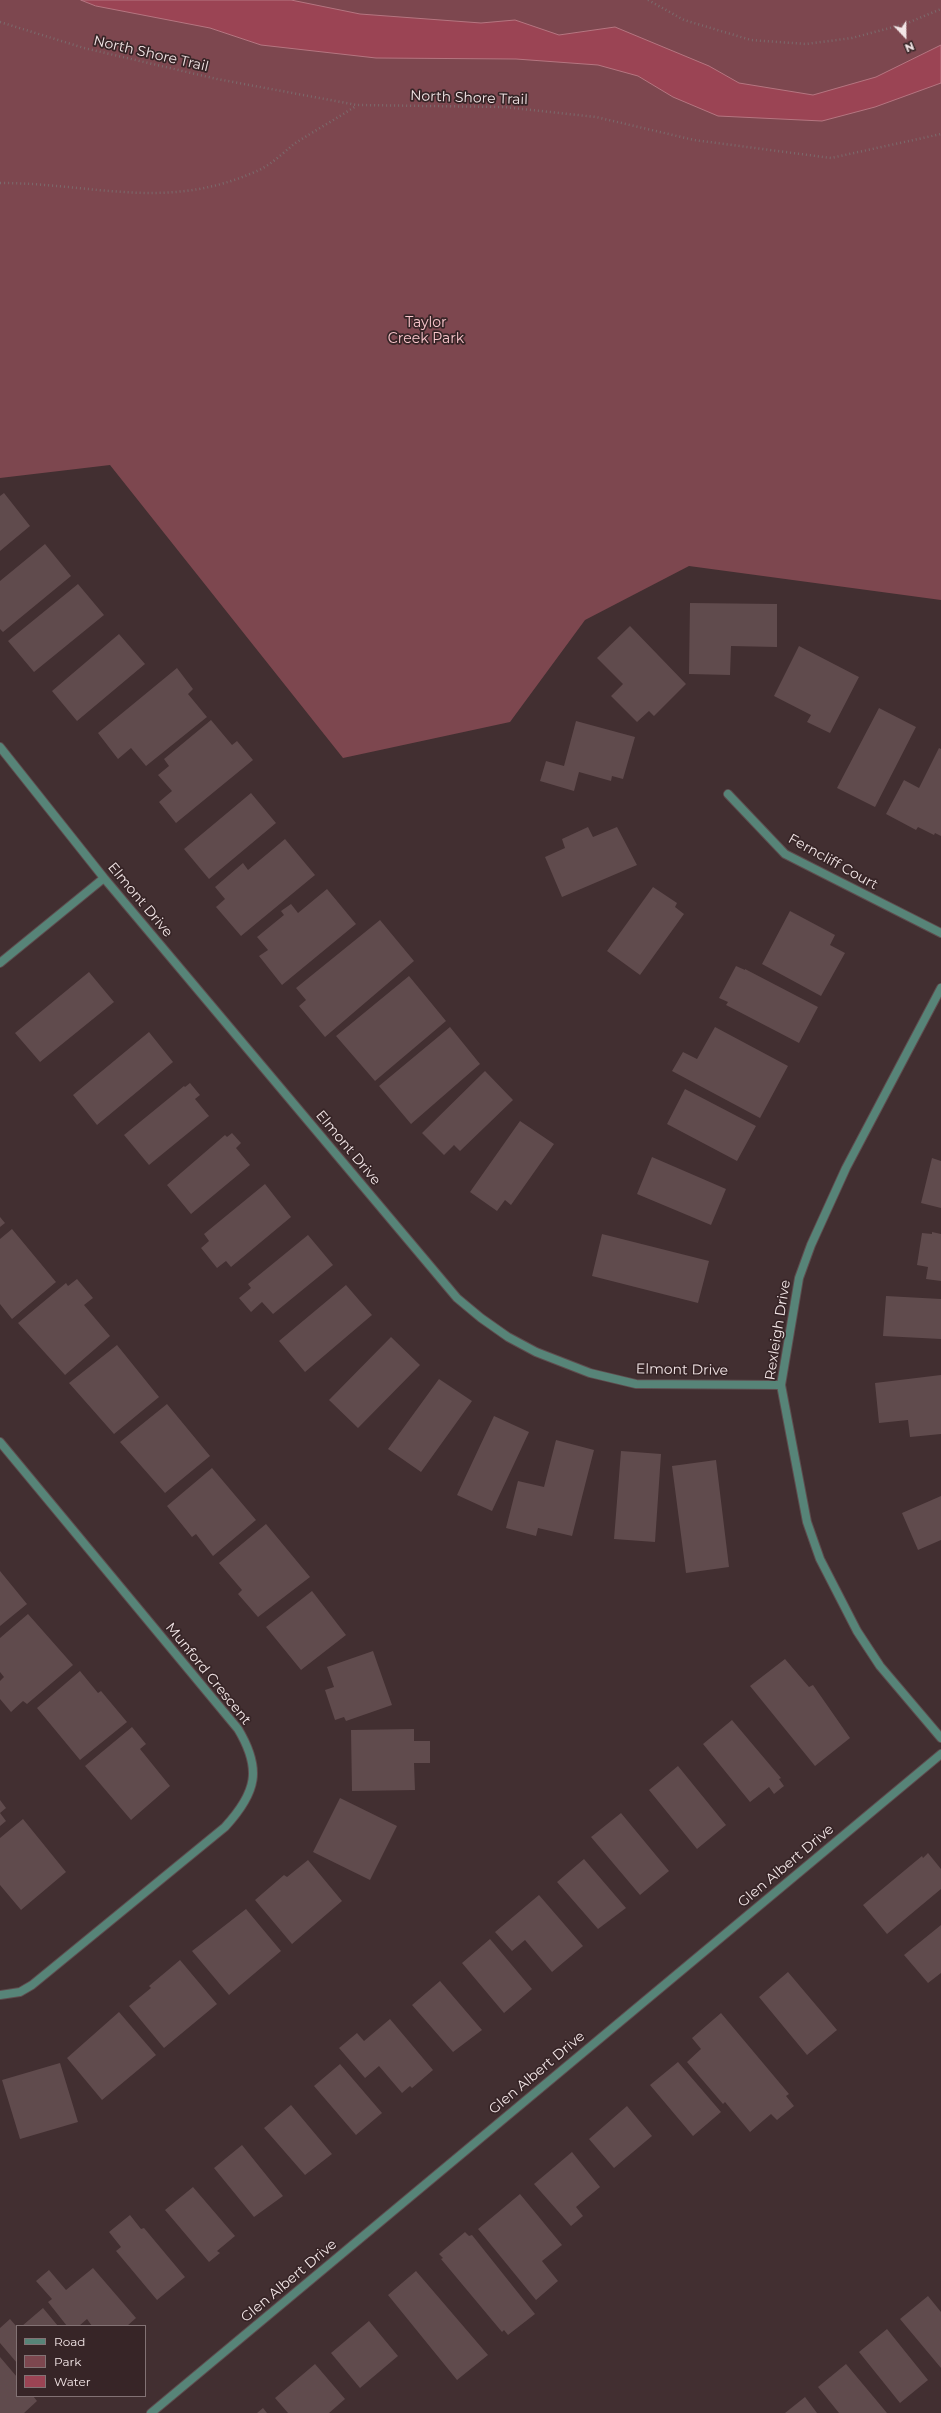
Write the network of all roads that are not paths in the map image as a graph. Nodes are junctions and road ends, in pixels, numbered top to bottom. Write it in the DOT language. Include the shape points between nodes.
graph roads {
  1 [pos="0,747"];
  2 [pos="728,794"];
  3 [pos="104,878"];
  4 [pos="941,932"];
  5 [pos="0,963"];
  6 [pos="941,988"];
  7 [pos="781,1385"];
  8 [pos="0,1442"];
  9 [pos="941,1738"];
  10 [pos="941,1754"];
  11 [pos="0,1995"];
  12 [pos="151,2413"];
  1 -- 3 [label="street, Elmont Drive"];
  2 -- 4 [label="street, Ferncliff Court" via="785,854"];
  3 -- 5 [label="street"];
  3 -- 7 [label="street, Elmont Drive" via="457,1298 480,1318 536,1352 590,1372 636,1384"];
  6 -- 7 [label="street, Rexleigh Drive" via="846,1168 810,1245 799,1278"];
  7 -- 9 [label="street, Rexleigh Drive" via="807,1522 820,1559 857,1631 880,1666"];
  8 -- 11 [label="street, Munford Crescent" via="238,1729 252,1756 254,1770 249,1794 226,1827 32,1985 20,1992"];
  10 -- 12 [label="street, Glen Albert Drive"];
}
